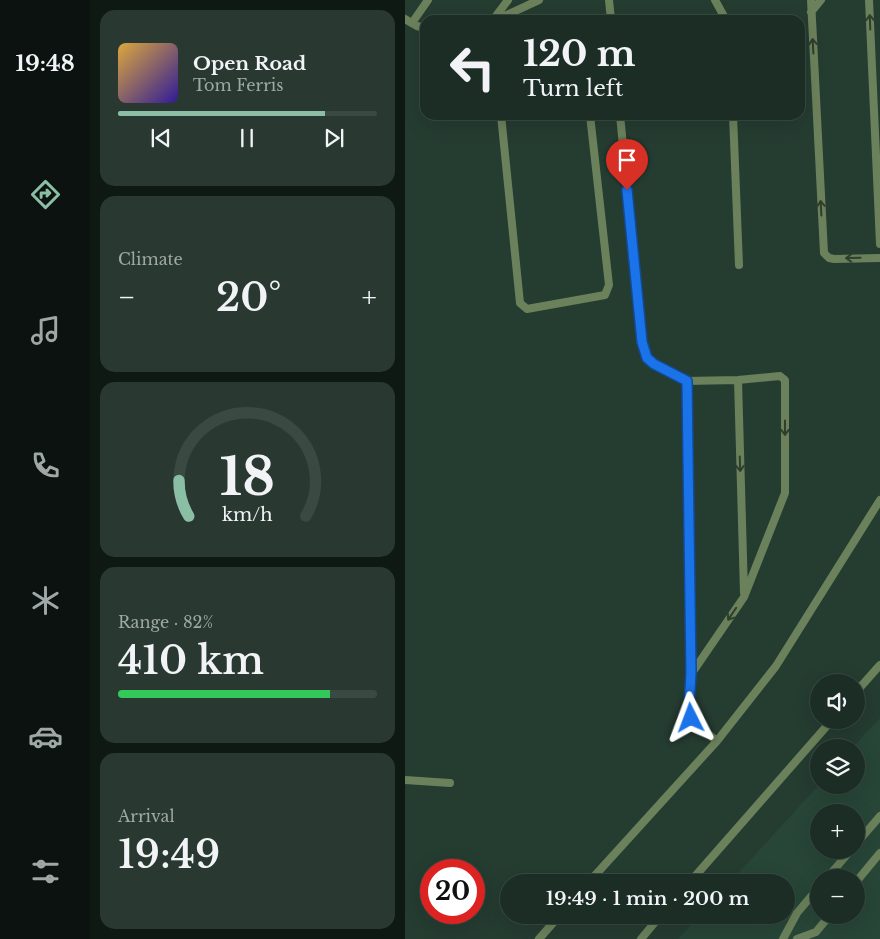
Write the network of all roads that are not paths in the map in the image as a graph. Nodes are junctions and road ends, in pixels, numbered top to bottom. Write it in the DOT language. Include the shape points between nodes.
graph roads {
  1 [pos="428,0"];
  2 [pos="508,0"];
  3 [pos="539,0"];
  4 [pos="609,0"];
  5 [pos="715,0"];
  6 [pos="811,0"];
  7 [pos="821,0"];
  8 [pos="869,0"];
  9 [pos="811,12"];
  10 [pos="498,15"];
  11 [pos="506,15"];
  12 [pos="610,15"];
  13 [pos="723,15"];
  14 [pos="409,21"];
  15 [pos="871,43"];
  16 [pos="880,43"];
  17 [pos="502,120"];
  18 [pos="591,120"];
  19 [pos="620,120"];
  20 [pos="733,120"];
  21 [pos="880,244"];
  22 [pos="880,258"];
  23 [pos="739,265"];
  24 [pos="738,380"];
  25 [pos="687,381"];
  26 [pos="880,500"];
  27 [pos="744,597"];
  28 [pos="880,665"];
  29 [pos="691,673"];
  30 [pos="865,682"];
  31 [pos="824,729"];
  32 [pos="717,740"];
  33 [pos="405,780"];
  34 [pos="450,783"];
  35 [pos="880,816"];
  36 [pos="865,834"];
  37 [pos="879,856"];
  38 [pos="843,859"];
  39 [pos="835,869"];
  40 [pos="865,872"];
  41 [pos="596,874"];
  42 [pos="697,874"];
  43 [pos="810,898"];
  44 [pos="552,924"];
  45 [pos="654,924"];
  46 [pos="823,924"];
  47 [pos="539,939"];
  48 [pos="641,939"];
  49 [pos="783,939"];
  50 [pos="797,939"];
  1 -- 14 [label="lane"];
  2 -- 10 [label="lane"];
  3 -- 11 [label="lane"];
  4 -- 12 [label="lane"];
  5 -- 13 [label="lane"];
  6 -- 9 [label="lane"];
  7 -- 9 [label="lane"];
  15 -- 8 [label="lane, one-way"];
  22 -- 9 [label="lane, one-way" via="834,259 824,253"];
  15 -- 16 [label="lane"];
  15 -- 21 [label="lane"];
  17 -- 18 [label="lane" via="520,302 527,309 605,295 609,285"];
  19 -- 25 [label="lane" via="642,342 647,358"];
  20 -- 23 [label="lane"];
  24 -- 25 [label="lane"];
  24 -- 27 [label="lane, one-way"];
  24 -- 27 [label="lane, one-way" via="780,376 785,380 785,493"];
  25 -- 29 [label="lane"];
  26 -- 32 [label="lane" via="776,666"];
  27 -- 29 [label="lane, one-way"];
  28 -- 30 [label="lane"];
  29 -- 32 [label="lane" via="691,718"];
  31 -- 42 [label="lane"];
  32 -- 41 [label="lane"];
  33 -- 34 [label="lane"];
  35 -- 36 [label="lane"];
  37 -- 40 [label="lane"];
  38 -- 39 [label="lane"];
  43 -- 49 [label="lane"];
  44 -- 47 [label="lane"];
  45 -- 48 [label="lane"];
  46 -- 50 [label="lane" via="817,932"];
}
